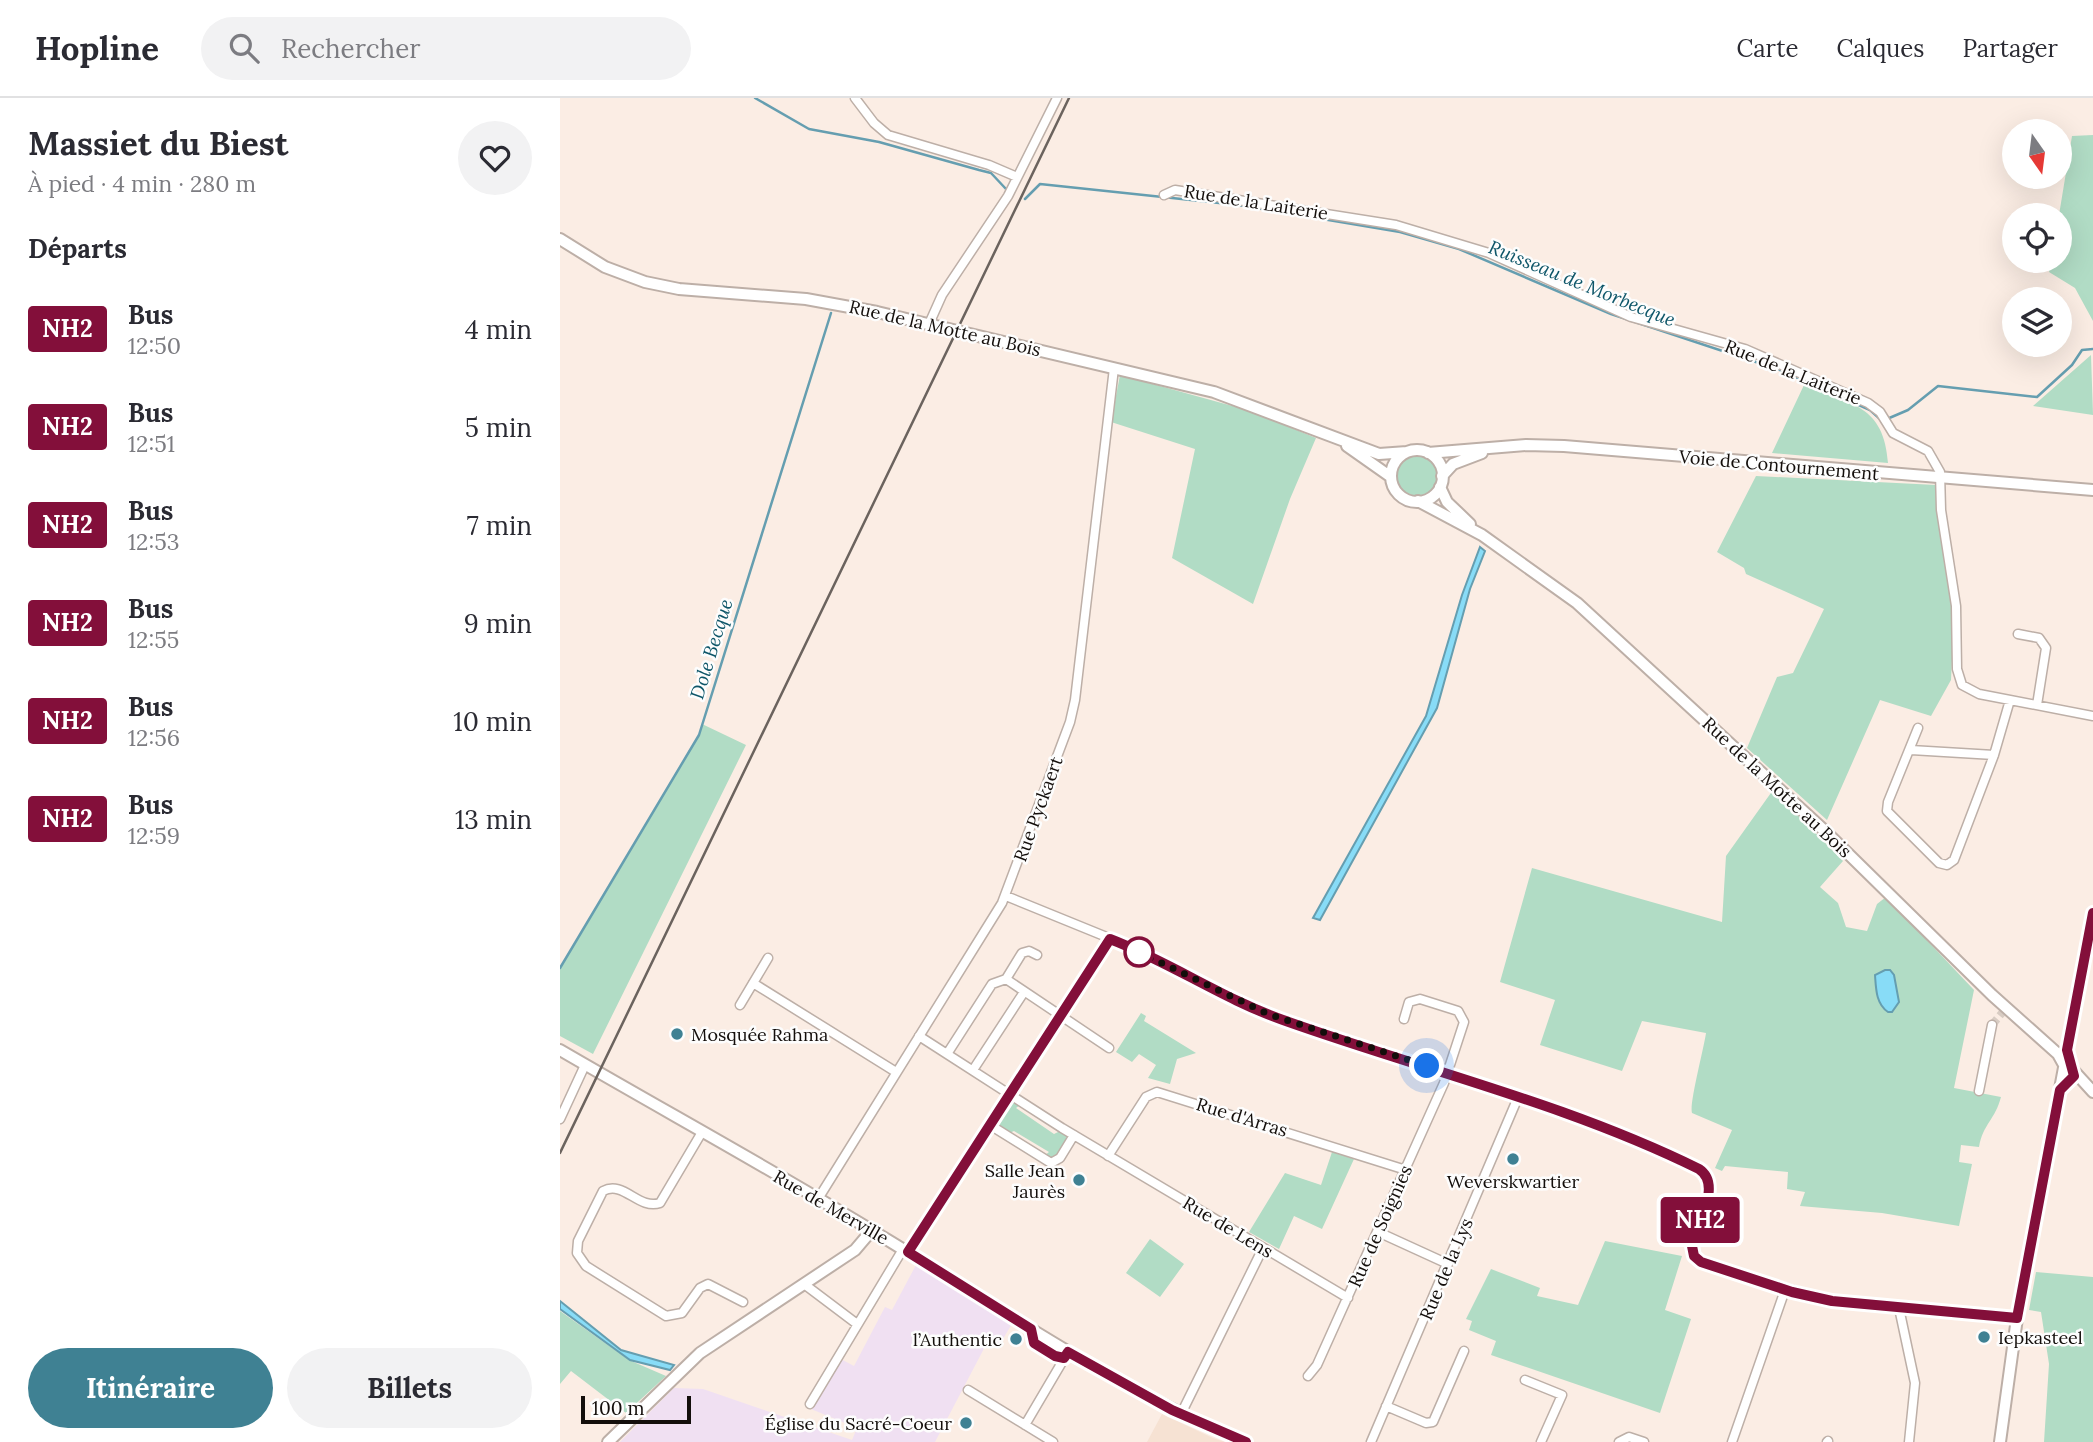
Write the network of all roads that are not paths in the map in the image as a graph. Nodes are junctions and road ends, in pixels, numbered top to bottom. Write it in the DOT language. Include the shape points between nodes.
graph roads {
  1 [pos="855,98"];
  2 [pos="1057,98"];
  3 [pos="1017,177"];
  4 [pos="1164,195"];
  5 [pos="560,239"];
  6 [pos="929,324"];
  7 [pos="1114,368"];
  8 [pos="1329,436"];
  9 [pos="1502,447"];
  10 [pos="1407,452"];
  11 [pos="1428,453"];
  12 [pos="1391,477"];
  13 [pos="1941,479"];
  14 [pos="1441,481"];
  15 [pos="2057,489"];
  16 [pos="2093,490"];
  17 [pos="2093,499"];
  18 [pos="1418,501"];
  19 [pos="1482,536"];
  20 [pos="2018,634"];
  21 [pos="2010,700"];
  22 [pos="2037,705"];
  23 [pos="2093,716"];
  24 [pos="1918,728"];
  25 [pos="1911,750"];
  26 [pos="1994,755"];
  27 [pos="1006,896"];
  28 [pos="2093,913"];
  29 [pos="1110,939"];
  30 [pos="1037,955"];
  31 [pos="768,958"];
  32 [pos="1006,979"];
  33 [pos="753,983"];
  34 [pos="1024,992"];
  35 [pos="740,1005"];
  36 [pos="1061,1017"];
  37 [pos="1404,1018"];
  38 [pos="1992,1025"];
  39 [pos="919,1036"];
  40 [pos="1109,1048"];
  41 [pos="560,1050"];
  42 [pos="947,1054"];
  43 [pos="585,1065"];
  44 [pos="2066,1066"];
  45 [pos="973,1070"];
  46 [pos="896,1072"];
  47 [pos="1448,1073"];
  48 [pos="2089,1088"];
  49 [pos="1979,1091"];
  50 [pos="1010,1095"];
  51 [pos="1519,1095"];
  52 [pos="560,1119"];
  53 [pos="990,1125"];
  54 [pos="702,1132"];
  55 [pos="1074,1135"];
  56 [pos="1108,1156"];
  57 [pos="1406,1170"];
  58 [pos="818,1199"];
  59 [pos="872,1230"];
  60 [pos="1378,1232"];
  61 [pos="1263,1248"];
  62 [pos="905,1251"];
  63 [pos="1448,1264"];
  64 [pos="804,1284"];
  65 [pos="1785,1290"];
  66 [pos="1348,1298"];
  67 [pos="743,1302"];
  68 [pos="1899,1308"];
  69 [pos="2017,1318"];
  70 [pos="857,1324"];
  71 [pos="1464,1351"];
  72 [pos="1068,1352"];
  73 [pos="1308,1376"];
  74 [pos="1525,1380"];
  75 [pos="968,1390"];
  76 [pos="810,1404"];
  77 [pos="1386,1406"];
  78 [pos="1181,1414"];
  79 [pos="1025,1425"];
  80 [pos="1622,1440"];
  81 [pos="608,1442"];
  82 [pos="1053,1442"];
  83 [pos="1246,1442"];
  84 [pos="1371,1442"];
  85 [pos="1541,1442"];
  86 [pos="1644,1442"];
  87 [pos="1732,1442"];
  88 [pos="1909,1442"];
  89 [pos="2000,1442"];
  1 -- 3 [label="street" via="888,135"];
  2 -- 3 [label="street"];
  3 -- 6 [label="street" via="942,295"];
  4 -- 13 [label="street, Rue de la Laiterie" via="1175,190 1268,204 1446,238 1518,265 1616,312 1757,354 1864,401 1896,435 1928,452"];
  5 -- 6 [label="main road, Rue de la Motte au Bois" via="605,267 653,284 806,299"];
  6 -- 7 [label="main road, Rue de la Motte au Bois"];
  7 -- 8 [label="main road, Rue de la Motte au Bois" via="1224,395"];
  7 -- 27 [label="street, Rue Pyckaert" via="1074,706"];
  8 -- 10 [label="main road, Rue de la Motte au Bois" via="1379,454"];
  8 -- 12 [label="main road, Rue de la Motte au Bois"];
  9 -- 11 [label="main road"];
  9 -- 13 [label="main road, Voie de Contournement" via="1564,446"];
  9 -- 14 [label="main road" via="1453,464"];
  10 -- 11 [label="main road"];
  10 -- 12 [label="main road" via="1395,462"];
  11 -- 14 [label="main road" via="1438,461"];
  12 -- 18 [label="main road" via="1399,494"];
  13 -- 15 [label="main road, Voie de Contournement"];
  13 -- 21 [label="street, Rue de la Laiterie" via="1941,510 1956,606 1958,677 1972,691"];
  14 -- 18 [label="main road" via="1432,496"];
  14 -- 19 [label="main road, Rue de la Motte au Bois" via="1447,502"];
  15 -- 16 [label="main road, Voie de Contournement"];
  15 -- 17 [label="main road, Voie de Contournement"];
  18 -- 19 [label="main road, Rue de la Motte au Bois"];
  19 -- 44 [label="main road, Rue de la Motte au Bois" via="1550,581 1600,624 1827,833 2004,1011"];
  20 -- 22 [label="street" via="2039,638 2046,648"];
  21 -- 22 [label="street, Rue de la Laiterie"];
  21 -- 26 [label="street"];
  22 -- 23 [label="street, Rue de la Laiterie"];
  24 -- 25 [label="street"];
  25 -- 26 [label="street"];
  25 -- 26 [label="street" via="1888,811 1944,865 1954,860"];
  27 -- 29 [label="street"];
  27 -- 39 [label="street, Rue Pyckaert"];
  28 -- 44 [label="main road"];
  29 -- 36 [label="street"];
  29 -- 47 [label="street" via="1268,1014"];
  30 -- 32 [label="street" via="1029,951 1020,955"];
  31 -- 33 [label="street"];
  32 -- 34 [label="street"];
  32 -- 42 [label="street" via="992,984"];
  33 -- 35 [label="street"];
  33 -- 46 [label="street"];
  34 -- 36 [label="street"];
  34 -- 45 [label="street"];
  36 -- 40 [label="street"];
  36 -- 50 [label="street"];
  37 -- 47 [label="street, Rue de Soignies" via="1409,1002 1417,999 1463,1015"];
  38 -- 49 [label="street"];
  39 -- 42 [label="street, Rue de Lens"];
  39 -- 46 [label="street, Rue Pyckaert"];
  41 -- 43 [label="main road, Rue de Merville"];
  42 -- 45 [label="street, Rue de Lens"];
  43 -- 52 [label="street"];
  43 -- 54 [label="main road, Rue de Merville"];
  44 -- 48 [label="main road"];
  44 -- 69 [label="main road"];
  45 -- 50 [label="street, Rue de Lens"];
  46 -- 58 [label="street, Rue Pyckaert"];
  47 -- 51 [label="street"];
  47 -- 57 [label="street, Rue de Soignies"];
  50 -- 53 [label="street"];
  50 -- 55 [label="street, Rue de Lens"];
  51 -- 63 [label="street, Rue de la Lys"];
  51 -- 65 [label="street" via="1616,1130 1702,1171 1710,1186 1693,1240 1694,1256"];
  53 -- 55 [label="street" via="1048,1162 1058,1160"];
  53 -- 62 [label="street"];
  54 -- 58 [label="main road, Rue de Merville"];
  54 -- 67 [label="street" via="660,1203 646,1204 618,1188 603,1191 578,1241 577,1253 586,1266 666,1316 682,1313 699,1288 708,1284"];
  55 -- 56 [label="street, Rue de Lens"];
  56 -- 57 [label="street, Rue d'Arras" via="1146,1097 1157,1092"];
  56 -- 61 [label="street, Rue de Lens"];
  57 -- 60 [label="street, Rue de Soignies"];
  58 -- 59 [label="main road, Rue de Merville"];
  59 -- 62 [label="main road, Rue de Merville"];
  59 -- 64 [label="main road" via="858,1247"];
  60 -- 63 [label="street"];
  60 -- 66 [label="street, Rue de Soignies"];
  61 -- 66 [label="street, Rue de Lens"];
  61 -- 78 [label="street"];
  62 -- 70 [label="street"];
  62 -- 72 [label="main road, Rue de Merville"];
  63 -- 77 [label="street, Rue de la Lys"];
  64 -- 70 [label="street"];
  64 -- 81 [label="main road" via="692,1361"];
  65 -- 68 [label="street" via="1832,1301"];
  65 -- 87 [label="street"];
  66 -- 73 [label="street, Rue de Soignies"];
  68 -- 69 [label="street"];
  68 -- 88 [label="street" via="1915,1383"];
  69 -- 89 [label="main road"];
  70 -- 76 [label="street"];
  71 -- 77 [label="street" via="1433,1422"];
  72 -- 78 [label="main road, Rue de Merville"];
  72 -- 79 [label="street"];
  74 -- 85 [label="street" via="1562,1395"];
  75 -- 79 [label="street"];
  77 -- 84 [label="street, Rue de la Lys"];
  78 -- 83 [label="main road, Rue de Merville"];
  79 -- 82 [label="street"];
  80 -- 86 [label="street"];
}
